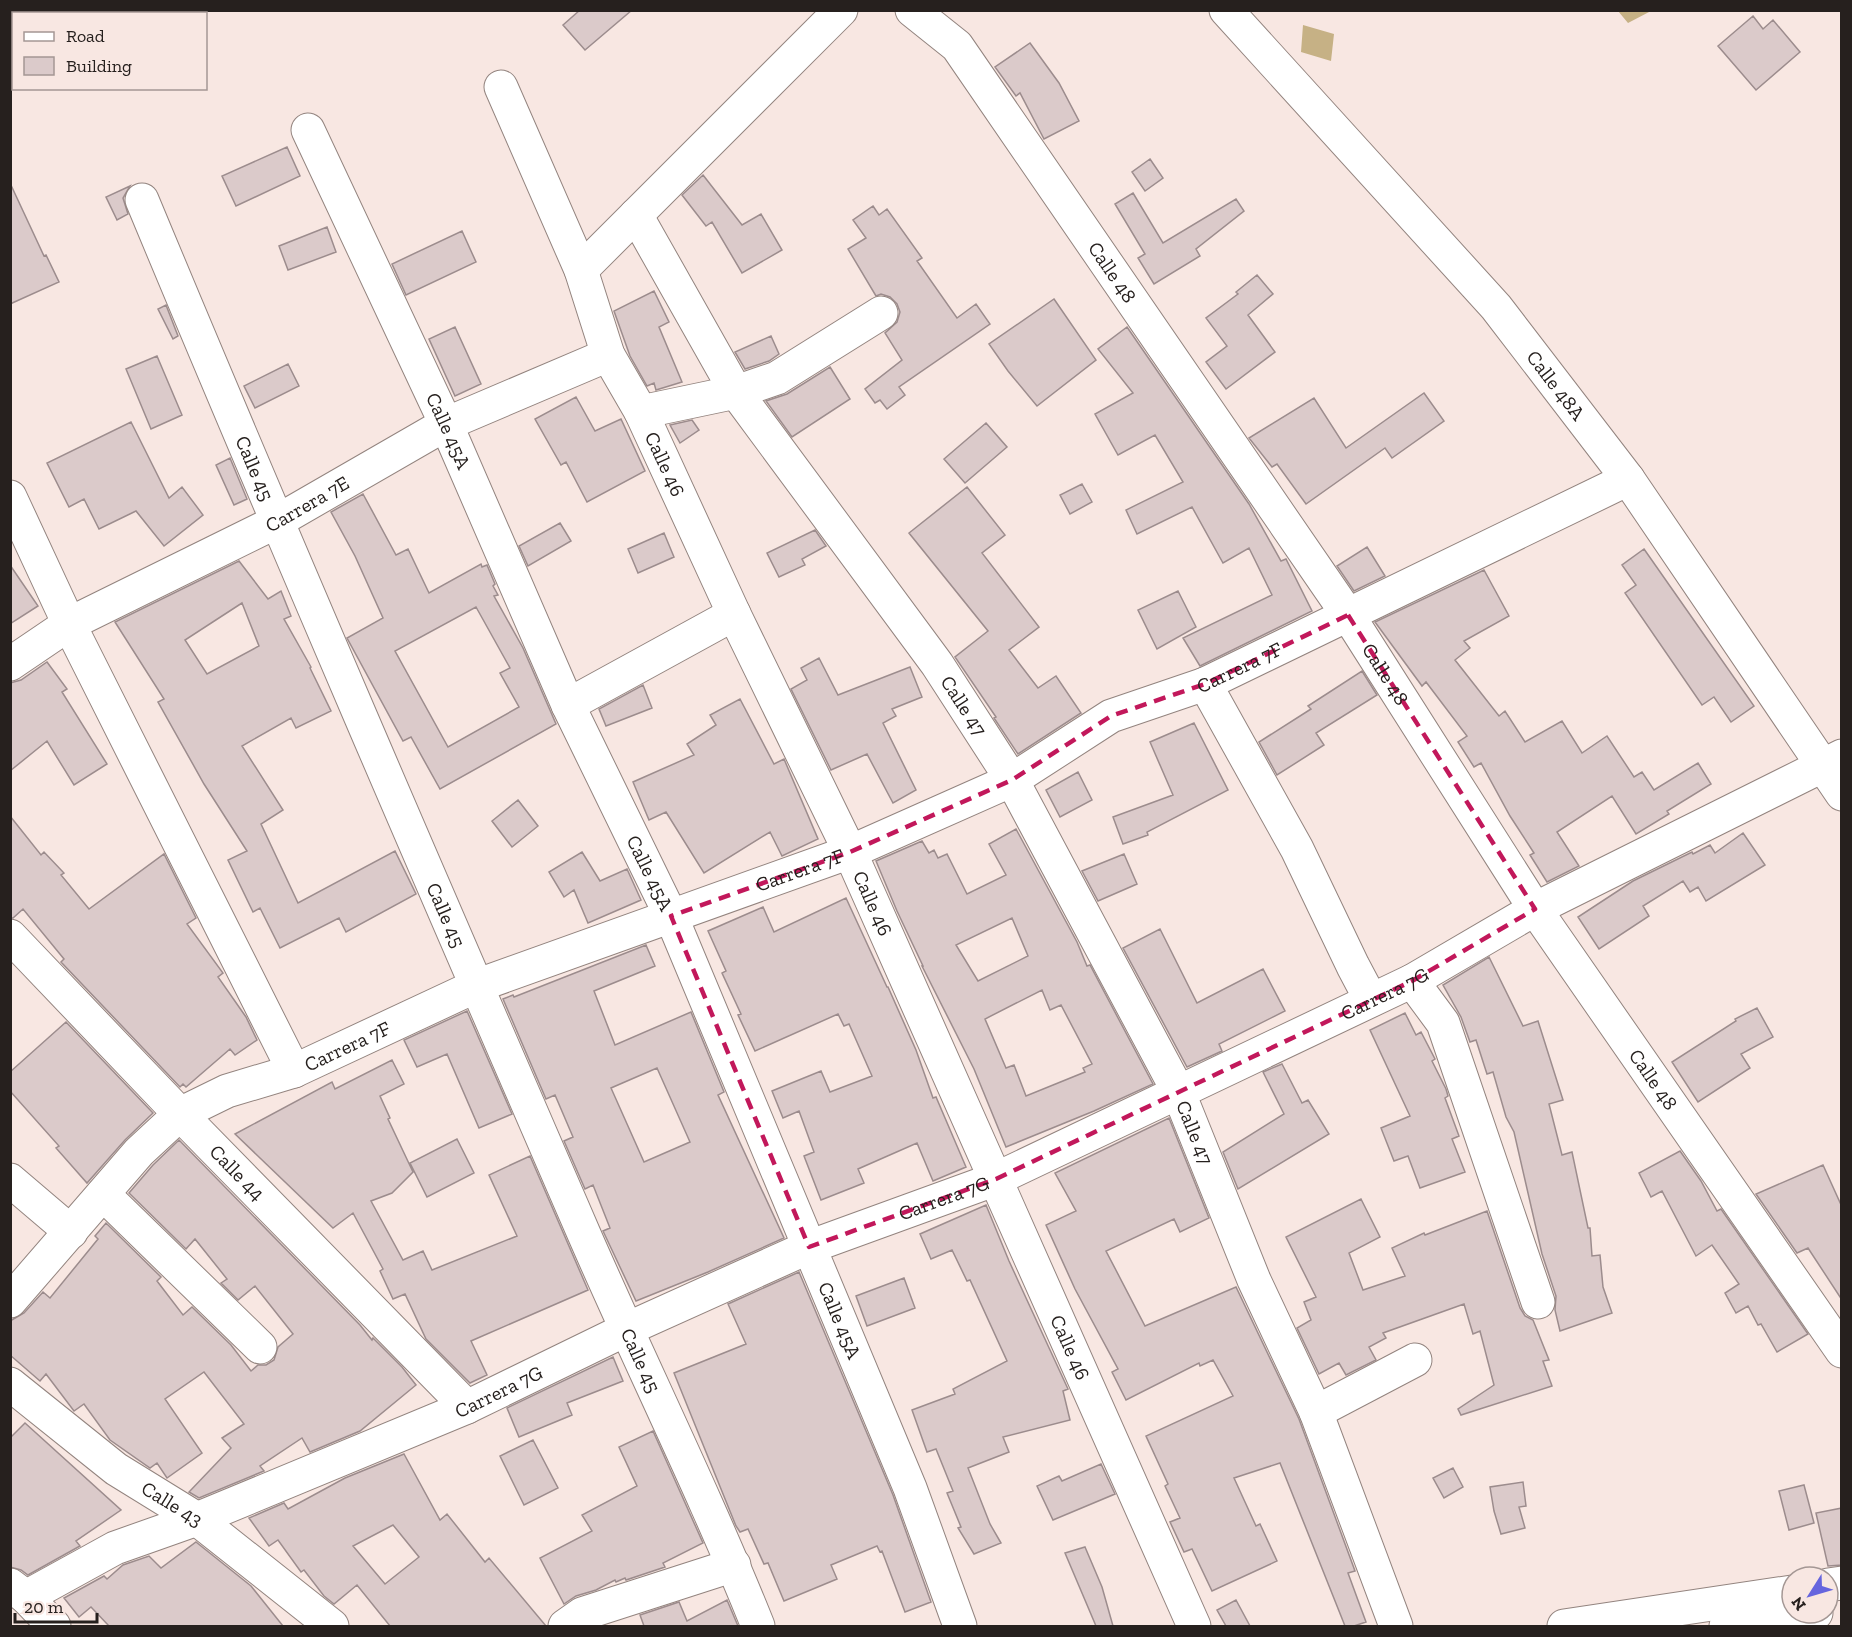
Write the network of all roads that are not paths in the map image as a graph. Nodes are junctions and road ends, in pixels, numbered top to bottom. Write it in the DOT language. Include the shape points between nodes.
graph roads {
  1 [pos="841,10"];
  2 [pos="912,10"];
  3 [pos="1226,10"];
  4 [pos="501,87"];
  5 [pos="308,130"];
  6 [pos="142,200"];
  7 [pos="636,215"];
  8 [pos="581,270"];
  9 [pos="881,313"];
  10 [pos="608,355"];
  11 [pos="736,392"];
  12 [pos="641,412"];
  13 [pos="446,424"];
  14 [pos="1628,479"];
  15 [pos="10,497"];
  16 [pos="276,522"];
  17 [pos="734,614"];
  18 [pos="1348,615"];
  19 [pos="69,624"];
  20 [pos="10,664"];
  21 [pos="1205,684"];
  22 [pos="568,705"];
  23 [pos="1832,761"];
  24 [pos="1012,780"];
  25 [pos="1842,794"];
  26 [pos="850,852"];
  27 [pos="1535,909"];
  28 [pos="671,916"];
  29 [pos="10,936"];
  30 [pos="1412,981"];
  31 [pos="476,986"];
  32 [pos="1371,1000"];
  33 [pos="294,1071"];
  34 [pos="1178,1091"];
  35 [pos="180,1114"];
  36 [pos="996,1179"];
  37 [pos="10,1180"];
  38 [pos="103,1194"];
  39 [pos="71,1232"];
  40 [pos="809,1247"];
  41 [pos="10,1301"];
  42 [pos="1538,1302"];
  43 [pos="626,1330"];
  44 [pos="260,1347"];
  45 [pos="1842,1351"];
  46 [pos="1415,1360"];
  47 [pos="10,1384"];
  48 [pos="467,1407"];
  49 [pos="1316,1412"];
  50 [pos="197,1519"];
  51 [pos="734,1565"];
  52 [pos="18,1591"];
  53 [pos="1780,1608"];
  54 [pos="1780,1609"];
  55 [pos="54,1626"];
  56 [pos="332,1626"];
  57 [pos="565,1626"];
  58 [pos="758,1626"];
  59 [pos="960,1626"];
  60 [pos="1194,1626"];
  61 [pos="1396,1626"];
  62 [pos="1568,1626"];
  63 [pos="1726,1626"];
  1 -- 7 [label="street"];
  2 -- 18 [label="street, Calle 48" via="957,46"];
  3 -- 14 [label="street, Calle 48A" via="1496,307"];
  4 -- 8 [label="street, Calle 46"];
  5 -- 13 [label="street, Calle 45A"];
  6 -- 16 [label="street, Calle 45"];
  7 -- 8 [label="street"];
  7 -- 11 [label="street, Calle 47"];
  8 -- 10 [label="street, Calle 46"];
  9 -- 11 [label="street" via="777,378"];
  10 -- 12 [label="street, Calle 46"];
  10 -- 13 [label="street, Carrera 7E"];
  11 -- 12 [label="street"];
  11 -- 24 [label="street, Calle 47" via="938,664"];
  12 -- 17 [label="street, Calle 46"];
  13 -- 16 [label="street, Carrera 7E"];
  13 -- 22 [label="street, Calle 45A"];
  14 -- 18 [label="street, Carrera 7F"];
  14 -- 23 [label="street, Calle 48A"];
  15 -- 19 [label="street"];
  16 -- 19 [label="street, Carrera 7E"];
  16 -- 31 [label="street, Calle 45"];
  17 -- 22 [label="street"];
  17 -- 26 [label="street, Calle 46"];
  18 -- 21 [label="street, Carrera 7F"];
  18 -- 27 [label="street, Calle 48"];
  19 -- 20 [label="street, Carrera 7E"];
  19 -- 33 [label="street"];
  21 -- 24 [label="street, Carrera 7F" via="1111,716"];
  21 -- 32 [label="street" via="1297,849"];
  22 -- 28 [label="street, Calle 45A"];
  23 -- 25 [label="street, Calle 48A"];
  23 -- 27 [label="street, Carrera 7G"];
  24 -- 26 [label="street, Carrera 7F"];
  24 -- 34 [label="street, Calle 47"];
  26 -- 28 [label="street, Carrera 7F"];
  26 -- 36 [label="street, Calle 46"];
  27 -- 30 [label="street, Carrera 7G"];
  27 -- 45 [label="street, Calle 48"];
  28 -- 31 [label="street, Carrera 7F"];
  28 -- 40 [label="street, Calle 45A"];
  29 -- 35 [label="street, Calle 44"];
  30 -- 32 [label="street, Carrera 7G"];
  30 -- 42 [label="street" via="1443,1023"];
  31 -- 33 [label="street, Carrera 7F"];
  31 -- 43 [label="street, Calle 45"];
  32 -- 34 [label="street, Carrera 7G"];
  33 -- 35 [label="street, Carrera 7F" via="227,1091"];
  34 -- 36 [label="street, Carrera 7G"];
  34 -- 49 [label="street, Calle 47" via="1254,1280"];
  35 -- 38 [label="street, Carrera 7F" via="139,1152"];
  35 -- 48 [label="street, Calle 44"];
  36 -- 40 [label="street, Carrera 7G"];
  36 -- 60 [label="street, Calle 46"];
  37 -- 39 [label="street"];
  38 -- 39 [label="street, Carrera 7F"];
  38 -- 44 [label="street"];
  39 -- 41 [label="street, Carrera 7F"];
  40 -- 43 [label="street, Carrera 7G"];
  40 -- 59 [label="street, Calle 45A" via="910,1488"];
  43 -- 48 [label="street, Carrera 7G"];
  43 -- 51 [label="street, Calle 45"];
  46 -- 49 [label="street"];
  47 -- 50 [label="street, Calle 43" via="116,1469"];
  48 -- 50 [label="street, Carrera 7G"];
  49 -- 61 [label="street, Calle 47"];
  50 -- 52 [label="street, Carrera 7G" via="115,1548"];
  50 -- 56 [label="street, Calle 43"];
  51 -- 57 [label="street" via="582,1614"];
  51 -- 58 [label="street, Calle 45"];
  52 -- 55 [label="street"];
  53 -- 62 [label="street"];
  54 -- 63 [label="street"];
}
